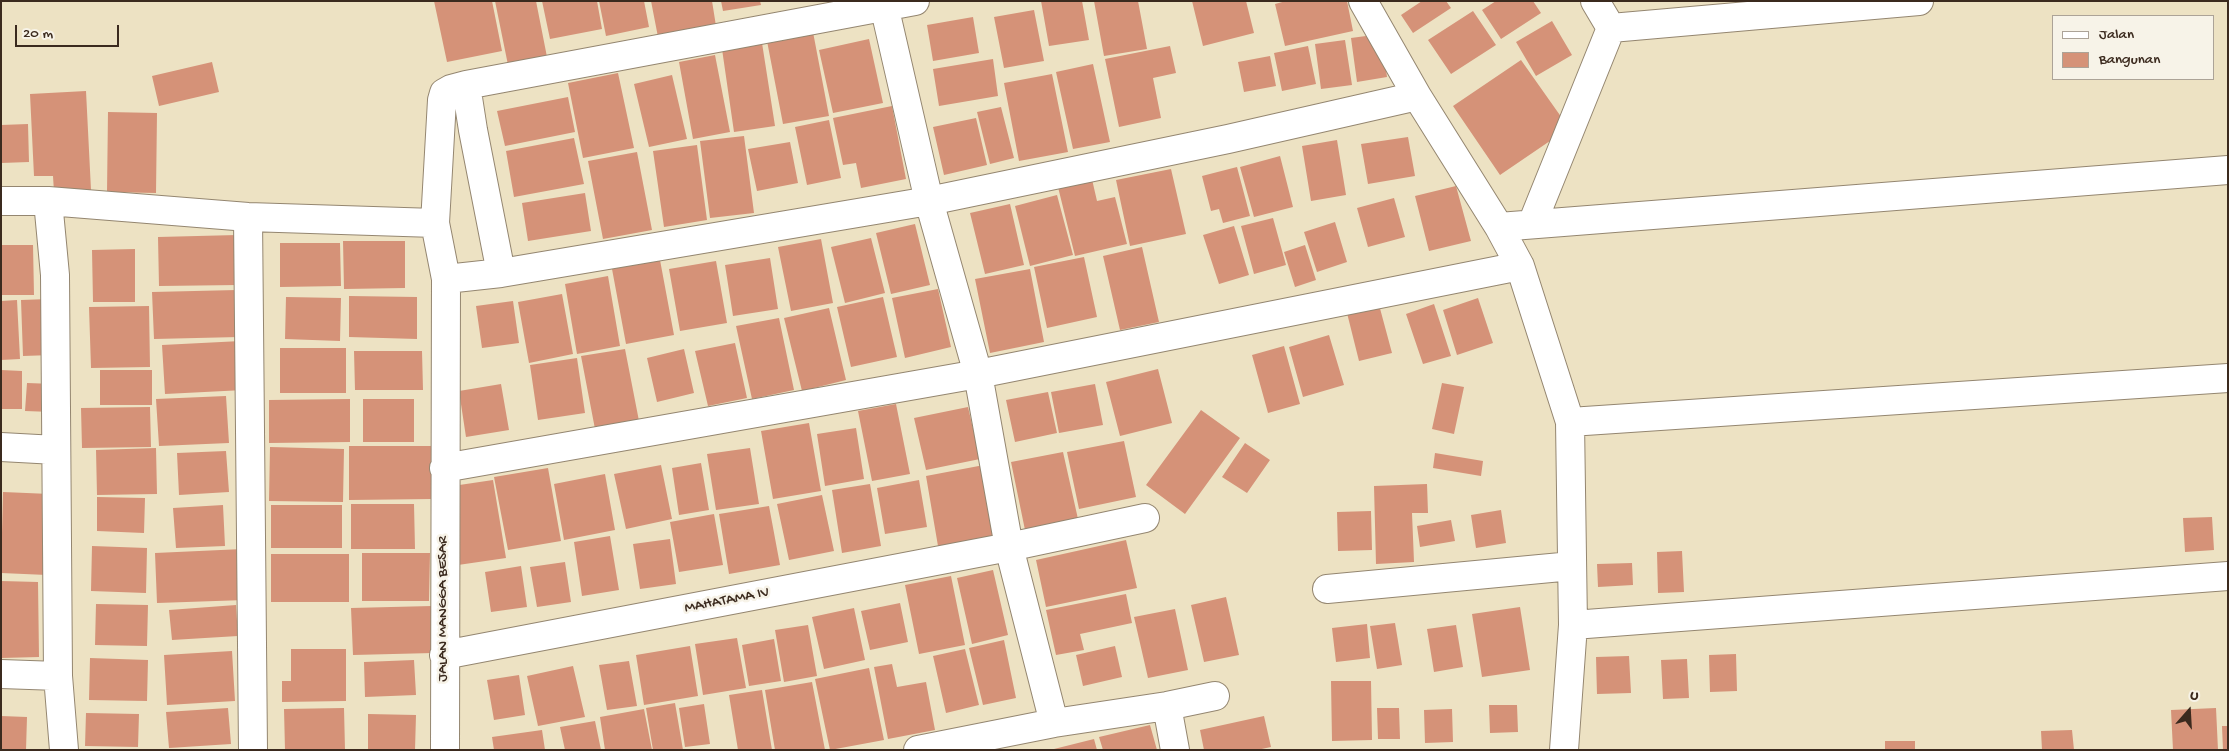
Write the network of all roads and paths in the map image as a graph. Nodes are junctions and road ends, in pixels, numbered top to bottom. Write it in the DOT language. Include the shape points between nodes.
graph roads {
  1 [pos="914,1"];
  2 [pos="1363,1"];
  3 [pos="1595,1"];
  4 [pos="1919,1"];
  5 [pos="884,5"];
  6 [pos="1611,28"];
  7 [pos="466,85"];
  8 [pos="1417,96"];
  9 [pos="2228,170"];
  10 [pos="1,201"];
  11 [pos="48,201"];
  12 [pos="929,201"];
  13 [pos="248,217"];
  14 [pos="435,223"];
  15 [pos="1532,224"];
  16 [pos="1499,227"];
  17 [pos="1520,266"];
  18 [pos="502,274"];
  19 [pos="446,279"];
  20 [pos="978,374"];
  21 [pos="2228,378"];
  22 [pos="1570,422"];
  23 [pos="1,447"];
  24 [pos="56,450"];
  25 [pos="444,468"];
  26 [pos="1145,518"];
  27 [pos="1010,547"];
  28 [pos="1572,566"];
  29 [pos="2228,576"];
  30 [pos="1327,590"];
  31 [pos="1573,625"];
  32 [pos="444,655"];
  33 [pos="1,674"];
  34 [pos="58,676"];
  35 [pos="1215,696"];
  36 [pos="1168,706"];
  37 [pos="1054,723"];
  38 [pos="64,750"];
  39 [pos="254,750"];
  40 [pos="445,750"];
  41 [pos="918,750"];
  42 [pos="1175,750"];
  43 [pos="1564,750"];
  1 -- 5 [label="street"];
  2 -- 8 [label="street"];
  3 -- 6 [label="street"];
  4 -- 6 [label="street"];
  5 -- 7 [label="street"];
  5 -- 12 [label="street"];
  6 -- 15 [label="street"];
  7 -- 14 [label="street, JALAN MANGGA BESAR" via="444,93 442,100"];
  7 -- 18 [label="street"];
  8 -- 12 [label="street"];
  8 -- 16 [label="street"];
  9 -- 15 [label="street"];
  10 -- 11 [label="street"];
  11 -- 13 [label="street"];
  11 -- 24 [label="street" via="55,275"];
  12 -- 18 [label="street"];
  12 -- 20 [label="street"];
  13 -- 14 [label="street"];
  13 -- 39 [label="street"];
  14 -- 19 [label="street, JALAN MANGGA BESAR"];
  15 -- 16 [label="street"];
  16 -- 17 [label="street"];
  17 -- 20 [label="street"];
  17 -- 22 [label="street"];
  18 -- 19 [label="street"];
  19 -- 25 [label="street, JALAN MANGGA BESAR"];
  20 -- 25 [label="street"];
  20 -- 27 [label="street"];
  21 -- 22 [label="street"];
  22 -- 28 [label="street"];
  23 -- 24 [label="street"];
  24 -- 34 [label="street"];
  25 -- 32 [label="street, JALAN MANGGA BESAR"];
  26 -- 27 [label="street, MAHATAMA IV"];
  27 -- 32 [label="street, MAHATAMA IV"];
  27 -- 37 [label="street"];
  28 -- 30 [label="street"];
  28 -- 31 [label="street"];
  29 -- 31 [label="street"];
  31 -- 43 [label="street"];
  32 -- 40 [label="street, JALAN MANGGA BESAR"];
  33 -- 34 [label="street"];
  34 -- 38 [label="street"];
  35 -- 36 [label="street"];
  36 -- 37 [label="street"];
  36 -- 42 [label="street"];
  37 -- 41 [label="street"];
}
